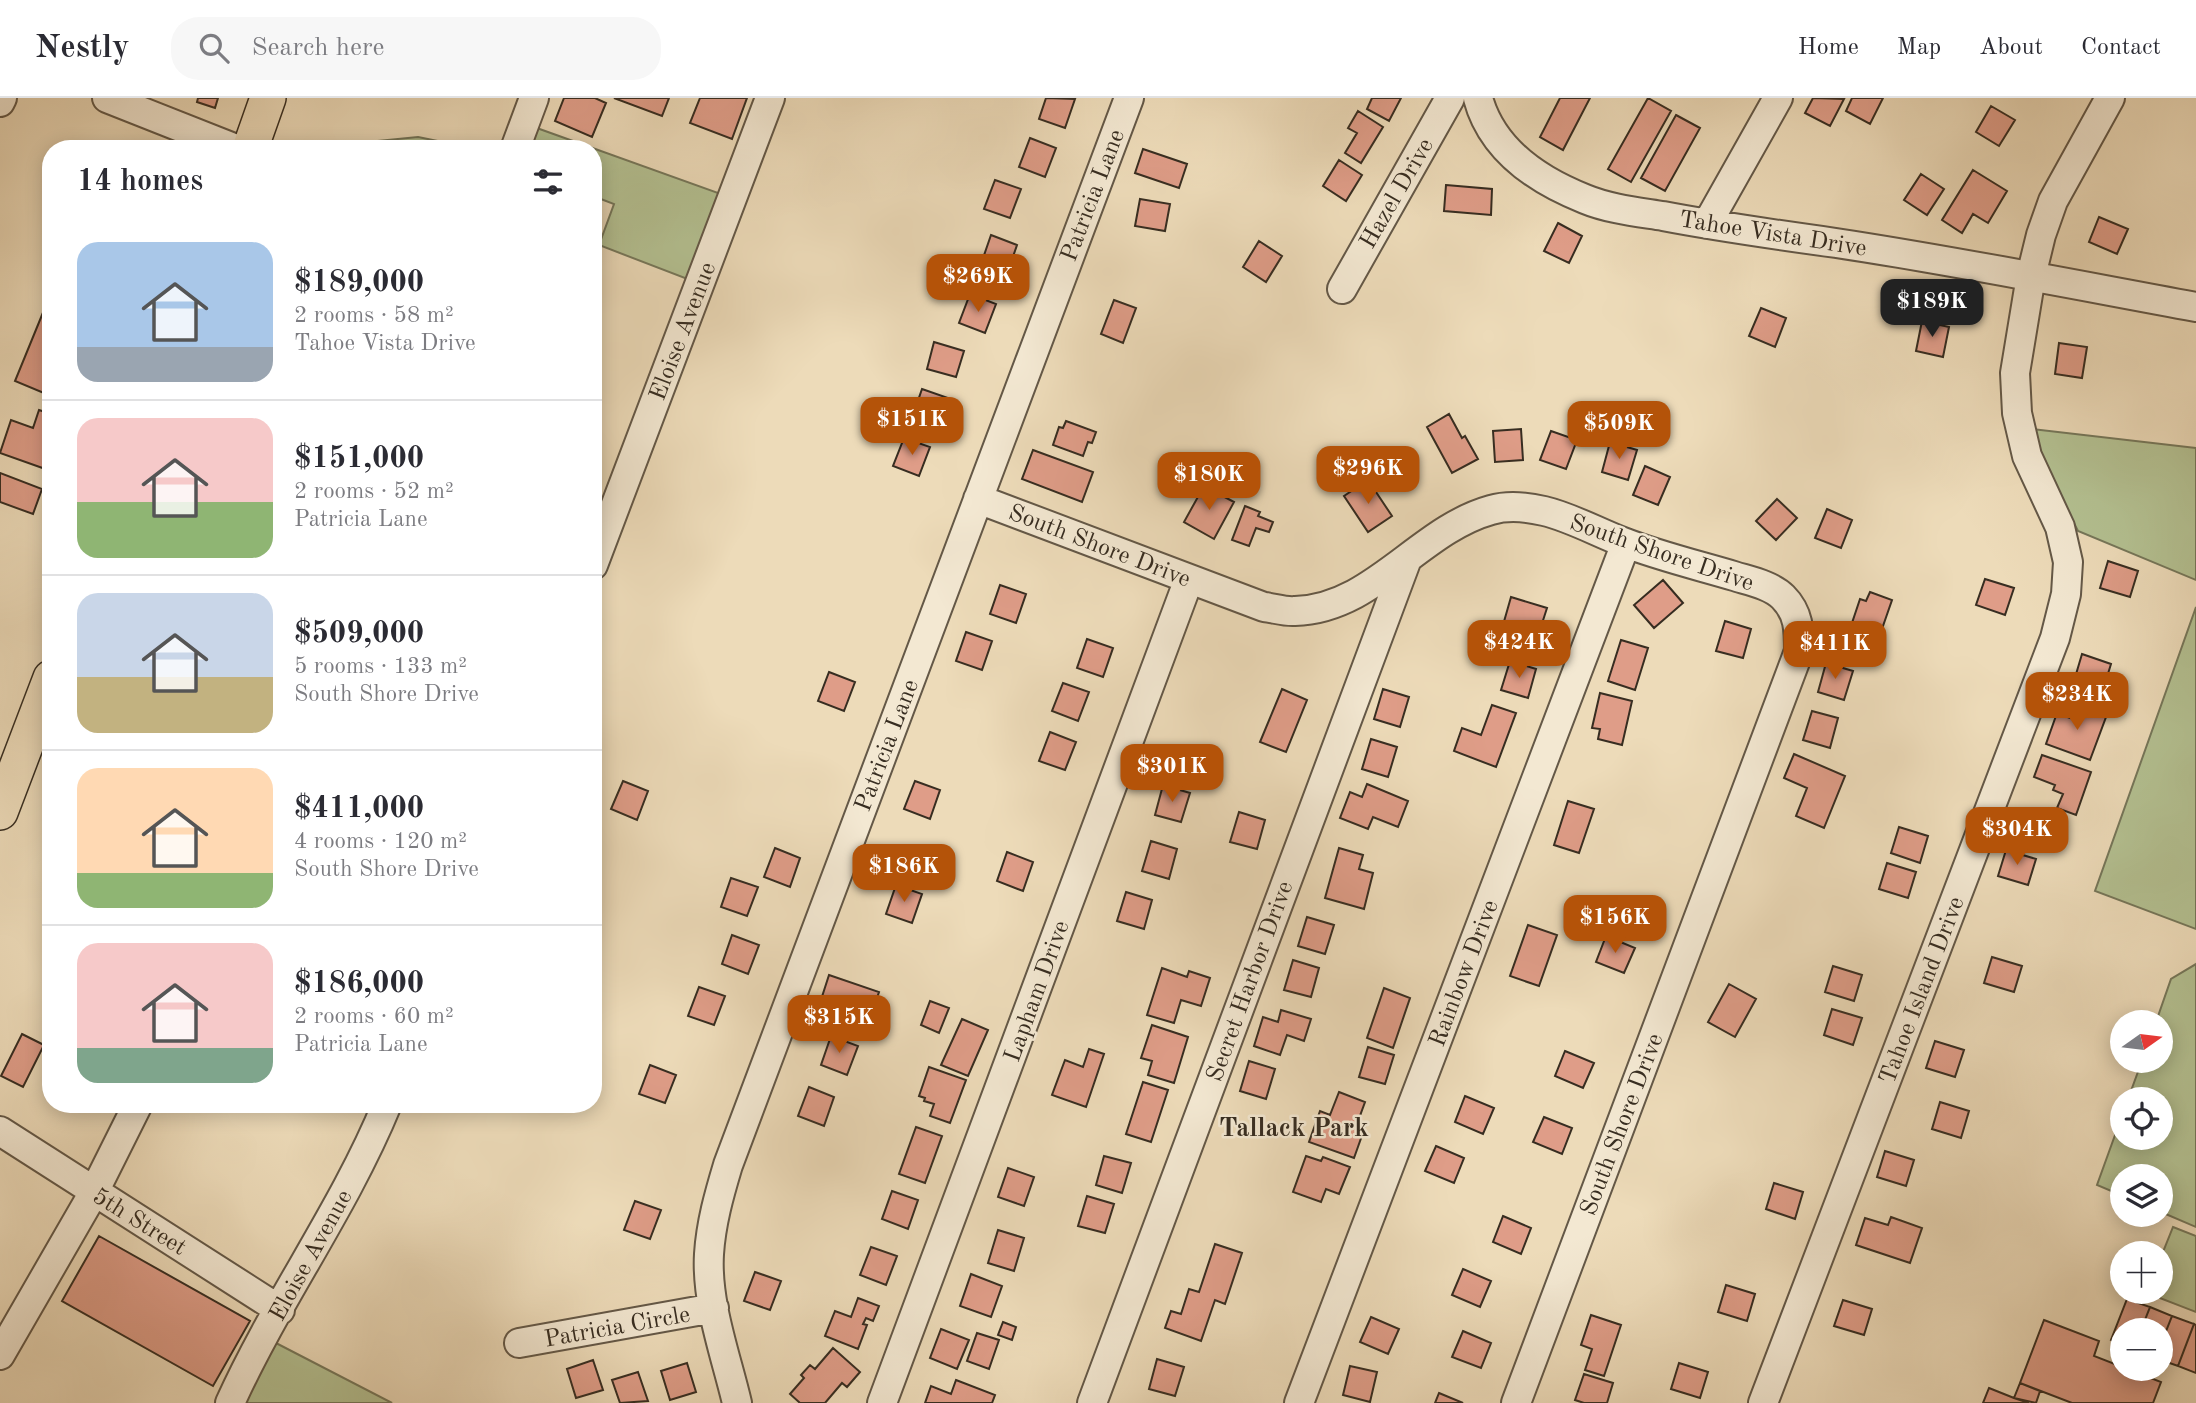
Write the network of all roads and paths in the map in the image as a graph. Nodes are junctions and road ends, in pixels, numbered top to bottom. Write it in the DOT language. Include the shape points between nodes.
graph roads {
  1 [pos="107,98"];
  2 [pos="268,98"];
  3 [pos="534,98"];
  4 [pos="770,98"];
  5 [pos="1129,98"];
  6 [pos="1450,98"];
  7 [pos="1478,98"];
  8 [pos="1778,98"];
  9 [pos="2110,98"];
  10 [pos="213,140"];
  11 [pos="253,140"];
  12 [pos="518,140"];
  13 [pos="1707,224"];
  14 [pos="2031,276"];
  15 [pos="1342,289"];
  16 [pos="2196,307"];
  17 [pos="978,499"];
  18 [pos="602,517"];
  19 [pos="1626,543"];
  20 [pos="1407,559"];
  21 [pos="1189,579"];
  22 [pos="42,702"];
  23 [pos="0,812"];
  24 [pos="134,1113"];
  25 [pos="383,1113"];
  26 [pos="0,1131"];
  27 [pos="94,1192"];
  28 [pos="715,1308"];
  29 [pos="280,1310"];
  30 [pos="519,1343"];
  31 [pos="0,1355"];
  32 [pos="230,1403"];
  33 [pos="737,1403"];
  34 [pos="882,1403"];
  35 [pos="1092,1403"];
  36 [pos="1300,1403"];
  37 [pos="1516,1403"];
  38 [pos="1763,1403"];
  1 -- 10 [label="street"];
  2 -- 11 [label="main road"];
  3 -- 12 [label="street"];
  4 -- 18 [label="street, Eloise Avenue"];
  5 -- 17 [label="street, Patricia Lane"];
  6 -- 15 [label="street, Hazel Drive"];
  7 -- 13 [label="street, Tahoe Vista Drive" via="1483,118 1501,144 1555,186 1588,200"];
  8 -- 13 [label="street"];
  9 -- 14 [label="street, Tahoe Island Drive" via="2053,201"];
  13 -- 14 [label="street, Tahoe Vista Drive"];
  14 -- 16 [label="street, Tahoe Vista Drive"];
  14 -- 38 [label="street, Tahoe Island Drive" via="2015,373 2017,413 2027,456 2060,527 2068,562 2066,594 2050,651"];
  17 -- 21 [label="street, South Shore Drive"];
  17 -- 28 [label="street, Patricia Lane" via="728,1165 714,1213 709,1257"];
  19 -- 20 [label="street, South Shore Drive" via="1546,512 1520,507 1492,510 1470,519"];
  19 -- 36 [label="street, Rainbow Drive"];
  19 -- 37 [label="street, South Shore Drive" via="1781,595 1794,611 1799,651"];
  20 -- 21 [label="street, South Shore Drive" via="1368,586 1319,609 1264,607"];
  20 -- 35 [label="street, Secret Harbor Drive"];
  21 -- 34 [label="street, Lapham Drive"];
  22 -- 23 [label="main road"];
  24 -- 27 [label="street"];
  25 -- 29 [label="street, Eloise Avenue"];
  26 -- 27 [label="street, 5th Street"];
  27 -- 29 [label="street, 5th Street"];
  27 -- 31 [label="street"];
  28 -- 30 [label="street, Patricia Circle"];
  28 -- 33 [label="street, Patricia Lane"];
  29 -- 32 [label="street, Eloise Avenue"];
}
